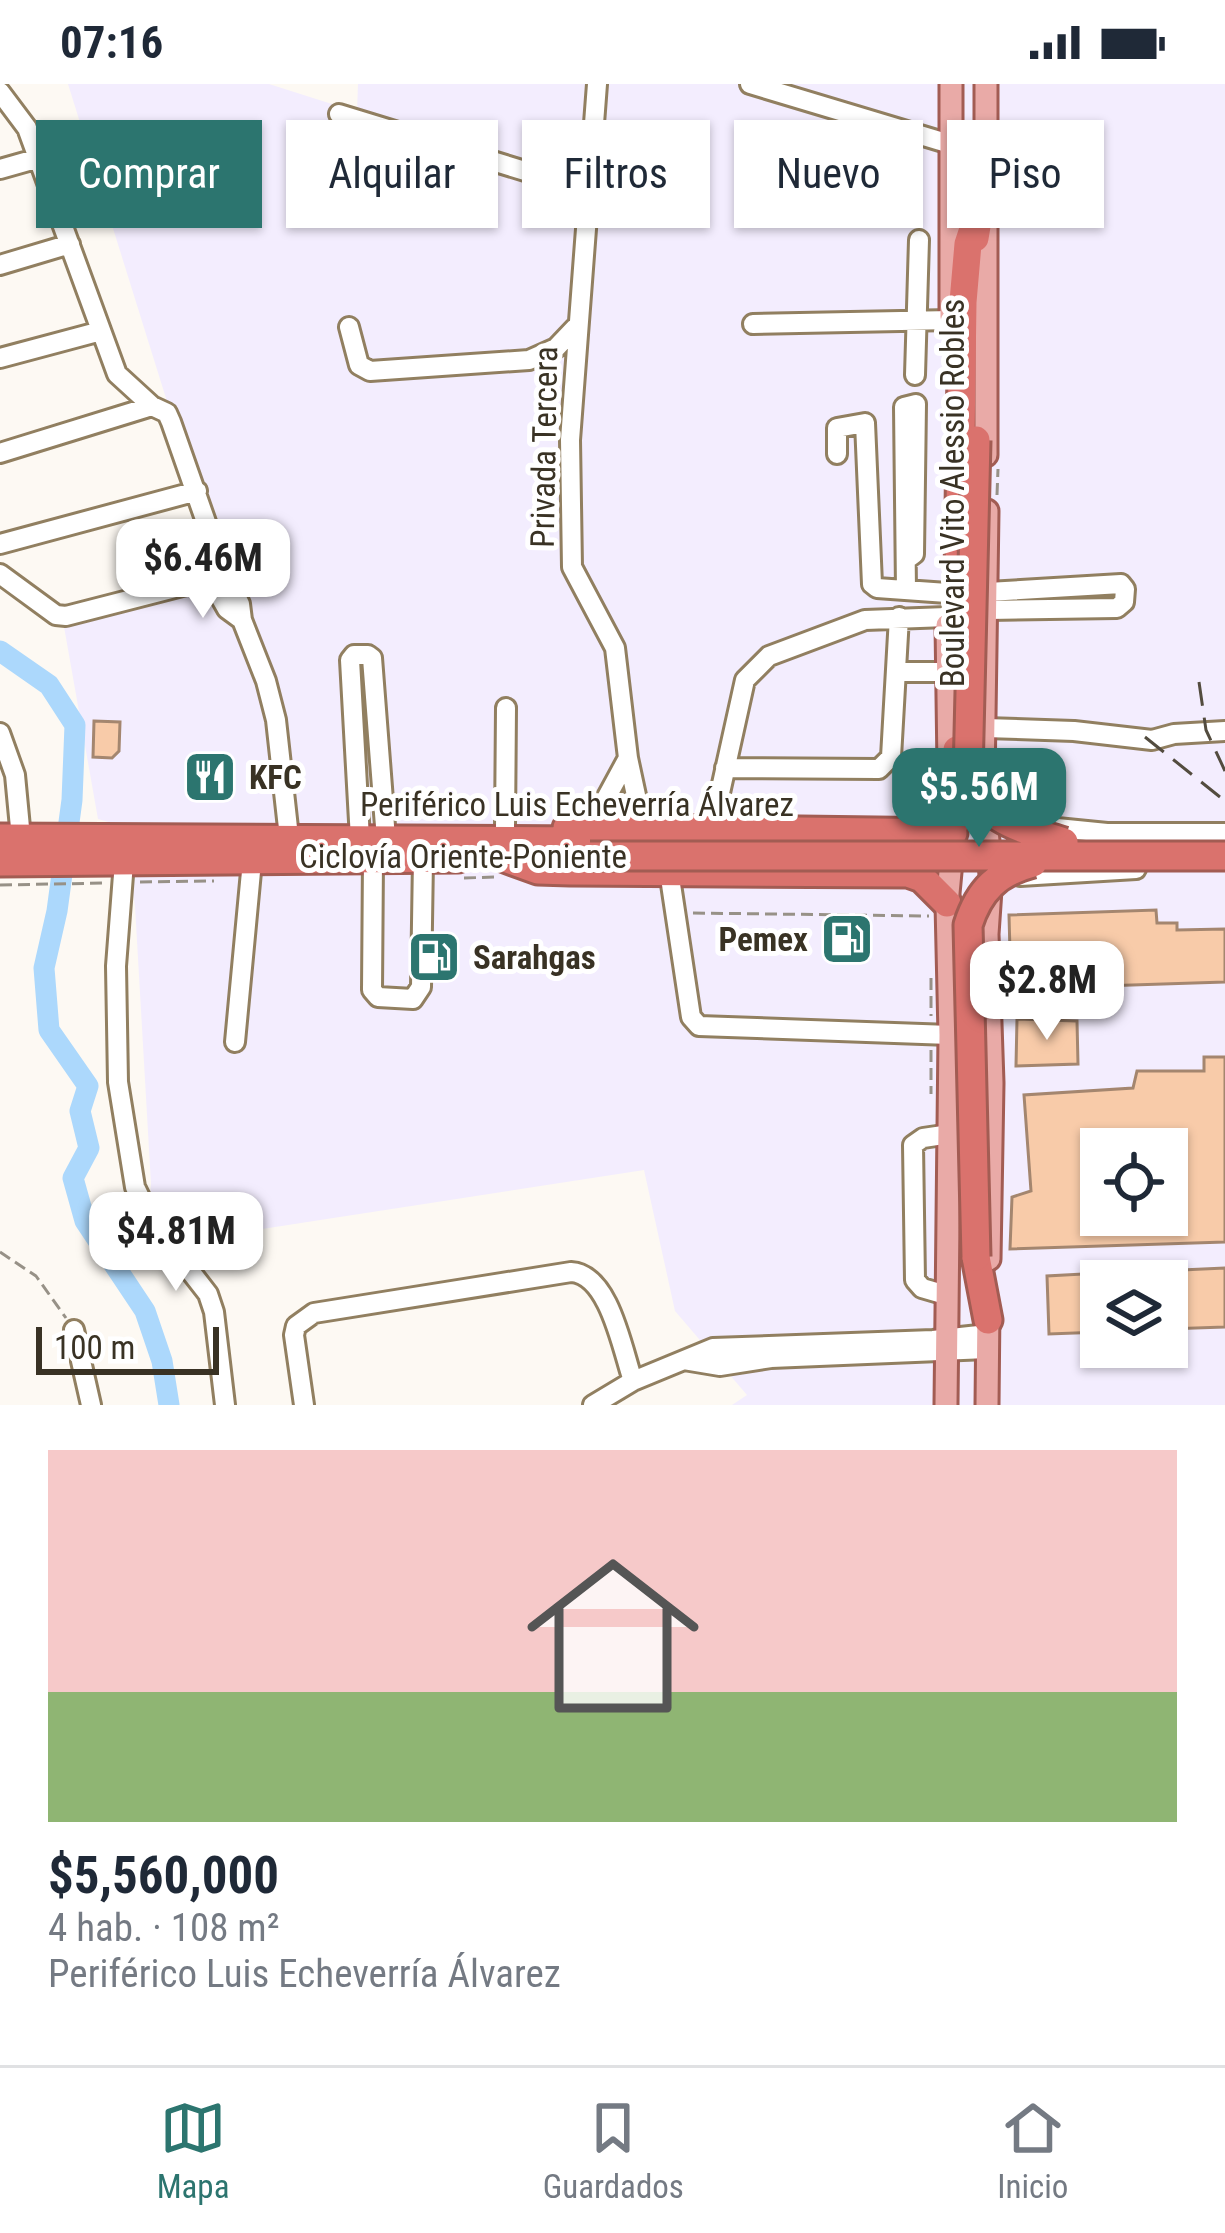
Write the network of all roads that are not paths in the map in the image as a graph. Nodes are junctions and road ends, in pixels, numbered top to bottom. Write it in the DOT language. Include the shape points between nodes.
graph roads {
  1 [pos="597,84"];
  2 [pos="750,84"];
  3 [pos="952,84"];
  4 [pos="986,84"];
  5 [pos="0,92"];
  6 [pos="339,115"];
  7 [pos="593,120"];
  8 [pos="951,120"];
  9 [pos="986,120"];
  10 [pos="947,143"];
  11 [pos="36,150"];
  12 [pos="36,159"];
  13 [pos="0,170"];
  14 [pos="522,171"];
  15 [pos="64,228"];
  16 [pos="583,228"];
  17 [pos="950,228"];
  18 [pos="973,228"];
  19 [pos="975,228"];
  20 [pos="985,228"];
  21 [pos="919,240"];
  22 [pos="70,244"];
  23 [pos="0,265"];
  24 [pos="917,320"];
  25 [pos="950,320"];
  26 [pos="753,324"];
  27 [pos="350,327"];
  28 [pos="575,328"];
  29 [pos="100,331"];
  30 [pos="0,358"];
  31 [pos="915,375"];
  32 [pos="152,406"];
  33 [pos="0,453"];
  34 [pos="837,454"];
  35 [pos="197,491"];
  36 [pos="0,544"];
  37 [pos="906,560"];
  38 [pos="215,570"];
  39 [pos="0,574"];
  40 [pos="906,590"];
  41 [pos="947,593"];
  42 [pos="988,601"];
  43 [pos="899,617"];
  44 [pos="947,617"];
  45 [pos="898,672"];
  46 [pos="946,672"];
  47 [pos="506,708"];
  48 [pos="986,728"];
  49 [pos="1225,731"];
  50 [pos="0,734"];
  51 [pos="628,758"];
  52 [pos="725,767"];
  53 [pos="983,785"];
  54 [pos="1020,824"];
  55 [pos="505,828"];
  56 [pos="643,828"];
  57 [pos="712,829"];
  58 [pos="899,830"];
  59 [pos="953,833"];
  60 [pos="289,837"];
  61 [pos="1225,837"];
  62 [pos="463,840"];
  63 [pos="590,842"];
  64 [pos="373,846"];
  65 [pos="1063,850"];
  66 [pos="29,852"];
  67 [pos="1225,856"];
  68 [pos="0,862"];
  69 [pos="111,862"];
  70 [pos="1225,867"];
  71 [pos="423,868"];
  72 [pos="499,868"];
  73 [pos="251,870"];
  74 [pos="908,873"];
  75 [pos="1024,876"];
  76 [pos="670,884"];
  77 [pos="989,905"];
  78 [pos="939,909"];
  79 [pos="948,936"];
  80 [pos="941,1035"];
  81 [pos="235,1042"];
  82 [pos="950,1134"];
  83 [pos="946,1295"];
  84 [pos="74,1330"];
  85 [pos="988,1334"];
  86 [pos="947,1345"];
  87 [pos="633,1381"];
  88 [pos="91,1405"];
  89 [pos="225,1405"];
  90 [pos="304,1405"];
  91 [pos="592,1405"];
  92 [pos="946,1405"];
  93 [pos="987,1405"];
  1 -- 7 [label="street, Privada Tercera"];
  2 -- 10 [label="street"];
  3 -- 8 [label="main road, Boulevard Vito Alessio Robles"];
  4 -- 9 [label="main road, Boulevard Vito Alessio Robles"];
  5 -- 11 [label="street"];
  6 -- 14 [label="street"];
  12 -- 13 [label="street"];
  15 -- 22 [label="street"];
  16 -- 28 [label="street, Privada Tercera"];
  17 -- 25 [label="main road, Boulevard Vito Alessio Robles"];
  18 -- 59 [label="highway" via="962,302"];
  19 -- 65 [label="highway, bridge" via="968,776 994,816"];
  20 -- 42 [label="main road, Boulevard Vito Alessio Robles"];
  21 -- 24 [label="street"];
  22 -- 23 [label="street"];
  22 -- 29 [label="street"];
  24 -- 25 [label="street"];
  24 -- 26 [label="street"];
  24 -- 31 [label="street"];
  25 -- 41 [label="main road, Boulevard Vito Alessio Robles"];
  27 -- 28 [label="street" via="359,365 370,371 529,360"];
  28 -- 51 [label="street, Privada Tercera" via="572,567 615,648"];
  29 -- 30 [label="street"];
  29 -- 32 [label="street" via="117,374"];
  32 -- 33 [label="street"];
  32 -- 35 [label="street" via="167,413"];
  34 -- 40 [label="street" via="837,428 865,422 871,581"];
  35 -- 36 [label="street"];
  35 -- 38 [label="street"];
  37 -- 37 [label="street" via="904,407 916,404 914,554"];
  37 -- 40 [label="street"];
  38 -- 39 [label="street" via="56,615"];
  38 -- 60 [label="street" via="266,681"];
  40 -- 41 [label="street"];
  41 -- 44 [label="main road, Boulevard Vito Alessio Robles"];
  42 -- 42 [label="street" via="1117,608 1125,589 1121,584"];
  42 -- 48 [label="main road, Boulevard Vito Alessio Robles"];
  43 -- 44 [label="street"];
  43 -- 45 [label="street"];
  43 -- 52 [label="street" via="853,624 760,662 745,680"];
  44 -- 46 [label="main road, Boulevard Vito Alessio Robles"];
  45 -- 46 [label="street"];
  45 -- 52 [label="street" via="891,757 879,769"];
  46 -- 59 [label="main road, Boulevard Vito Alessio Robles"];
  47 -- 55 [label="street"];
  48 -- 49 [label="street" via="1152,740"];
  48 -- 53 [label="main road, Boulevard Vito Alessio Robles"];
  50 -- 66 [label="street"];
  51 -- 56 [label="street"];
  51 -- 63 [label="street"];
  52 -- 57 [label="street"];
  53 -- 54 [label="street" via="994,806"];
  53 -- 77 [label="main road, Boulevard Vito Alessio Robles"];
  54 -- 61 [label="street"];
  54 -- 75 [label="street" via="1006,855"];
  55 -- 62 [label="highway"];
  55 -- 63 [label="highway"];
  56 -- 57 [label="highway"];
  56 -- 63 [label="highway"];
  57 -- 58 [label="highway"];
  58 -- 59 [label="highway"];
  58 -- 74 [label="highway" via="913,844"];
  59 -- 74 [label="highway" via="934,858"];
  59 -- 77 [label="highway"];
  59 -- 78 [label="main road, Boulevard Vito Alessio Robles"];
  60 -- 64 [label="highway, Periférico Luis Echeverría Álvarez"];
  60 -- 69 [label="highway, Periférico Luis Echeverría Álvarez"];
  61 -- 65 [label="highway, Periférico Luis Echeverría Álvarez"];
  62 -- 63 [label="highway, Periférico Luis Echeverría Álvarez"];
  62 -- 64 [label="highway, Periférico Luis Echeverría Álvarez"];
  63 -- 65 [label="highway, Periférico Luis Echeverría Álvarez, bridge"];
  63 -- 72 [label="highway, Periférico Luis Echeverría Álvarez"];
  64 -- 64 [label="street" via="350,660 354,655 372,658"];
  64 -- 71 [label="highway, Periférico Luis Echeverría Álvarez"];
  64 -- 71 [label="street" via="372,990 379,997 413,999 422,987"];
  64 -- 73 [label="highway, Periférico Luis Echeverría Álvarez"];
  65 -- 67 [label="highway, Periférico Luis Echeverría Álvarez, bridge"];
  65 -- 85 [label="highway, bridge" via="1005,873 979,898 968,925 976,1257"];
  66 -- 68 [label="highway, Periférico Luis Echeverría Álvarez"];
  66 -- 69 [label="highway, Periférico Luis Echeverría Álvarez"];
  69 -- 73 [label="highway, Periférico Luis Echeverría Álvarez"];
  69 -- 89 [label="street" via="118,1082 135,1186 152,1222 208,1294"];
  70 -- 75 [label="street"];
  71 -- 72 [label="highway, Periférico Luis Echeverría Álvarez"];
  72 -- 76 [label="highway"];
  73 -- 81 [label="street"];
  74 -- 76 [label="highway"];
  74 -- 78 [label="highway" via="922,878"];
  75 -- 77 [label="street"];
  75 -- 77 [label="main road"];
  76 -- 80 [label="street" via="699,1026"];
  77 -- 79 [label="main road"];
  77 -- 85 [label="main road, Boulevard Vito Alessio Robles"];
  78 -- 79 [label="main road, Boulevard Vito Alessio Robles"];
  79 -- 80 [label="main road, Boulevard Vito Alessio Robles"];
  80 -- 82 [label="main road, Boulevard Vito Alessio Robles"];
  82 -- 83 [label="main road, Boulevard Vito Alessio Robles"];
  82 -- 83 [label="street" via="914,1145 915,1280"];
  83 -- 86 [label="main road, Boulevard Vito Alessio Robles"];
  84 -- 88 [label="street"];
  85 -- 86 [label="street"];
  85 -- 93 [label="main road, Boulevard Vito Alessio Robles"];
  86 -- 87 [label="street" via="817,1350 721,1366 684,1360"];
  86 -- 92 [label="main road, Boulevard Vito Alessio Robles"];
  87 -- 90 [label="street" via="601,1288 571,1272 314,1313 294,1335"];
  87 -- 91 [label="street"];
}
